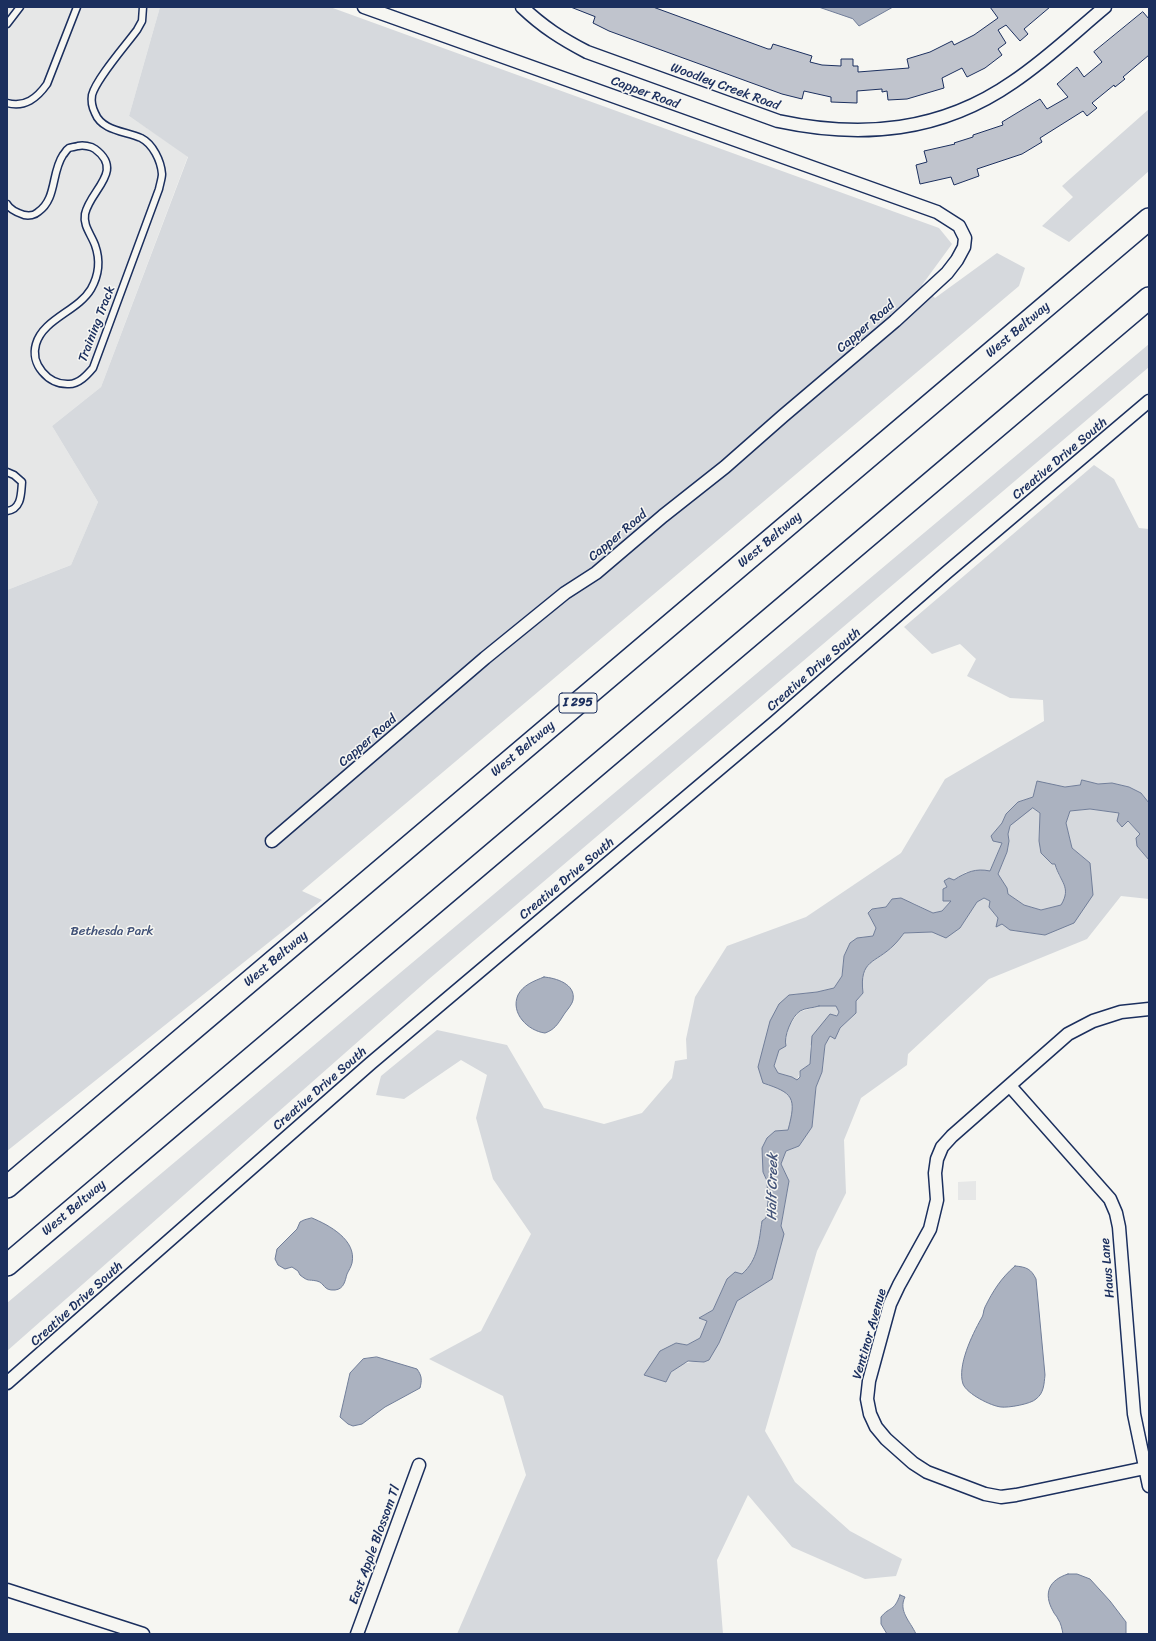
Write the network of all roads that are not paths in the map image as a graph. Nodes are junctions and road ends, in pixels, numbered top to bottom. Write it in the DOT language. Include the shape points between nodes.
graph roads {
  1 [pos="20,7"];
  2 [pos="76,7"];
  3 [pos="143,7"];
  4 [pos="364,7"];
  5 [pos="522,7"];
  6 [pos="1105,7"];
  7 [pos="7,24"];
  8 [pos="7,103"];
  9 [pos="7,204"];
  10 [pos="1149,219"];
  11 [pos="1149,298"];
  12 [pos="1149,401"];
  13 [pos="7,472"];
  14 [pos="7,511"];
  15 [pos="272,841"];
  16 [pos="1149,1009"];
  17 [pos="1010,1086"];
  18 [pos="7,1187"];
  19 [pos="7,1265"];
  20 [pos="7,1383"];
  21 [pos="419,1464"];
  22 [pos="1145,1468"];
  23 [pos="1149,1486"];
  24 [pos="7,1590"];
  25 [pos="144,1634"];
  26 [pos="357,1634"];
  1 -- 7 [label="lane"];
  2 -- 8 [label="lane" via="47,84 39,95 27,102 15,105"];
  3 -- 9 [label="lane, Training Track" via="142,21 137,30 97,83 92,96 92,107 97,119 106,126 142,139 153,149 159,159 162,174 159,189 93,368 83,379 70,384 55,382 44,374 36,362 34,351 43,330 83,299 97,275 95,244 86,228 85,216 88,203 106,178 108,166 94,148 82,145 68,149 56,170 50,198 45,208 35,214 26,215 8,207"];
  4 -- 15 [label="street, Capper Road" via="937,212 959,226 965,238 964,247 947,273 895,322 596,573 565,593 491,653"];
  5 -- 6 [label="street, Woodley Creek Road" via="541,25 564,41 588,52 778,121 835,130 869,131 936,119 967,107 1013,82"];
  10 -- 18 [label="highway, West Beltway / I 295"];
  11 -- 19 [label="highway, West Beltway"];
  12 -- 20 [label="street, Creative Drive South" via="775,722 371,1063"];
  13 -- 14 [label="lane" via="22,482 20,502 12,510"];
  16 -- 17 [label="street, Ventinor Avenue" via="1114,1014 1068,1034"];
  17 -- 22 [label="street, Haws Lane" via="1110,1199 1116,1213 1134,1414"];
  17 -- 22 [label="street, Ventinor Avenue" via="942,1147 935,1173 937,1200 934,1215 924,1242 890,1304 869,1381 867,1399 870,1414 886,1440 913,1463 927,1472 985,1494 1001,1497 1016,1495"];
  21 -- 26 [label="street, East Apple Blossom Tl"];
  22 -- 23 [label="street, Haws Lane"];
  24 -- 25 [label="street"];
}
